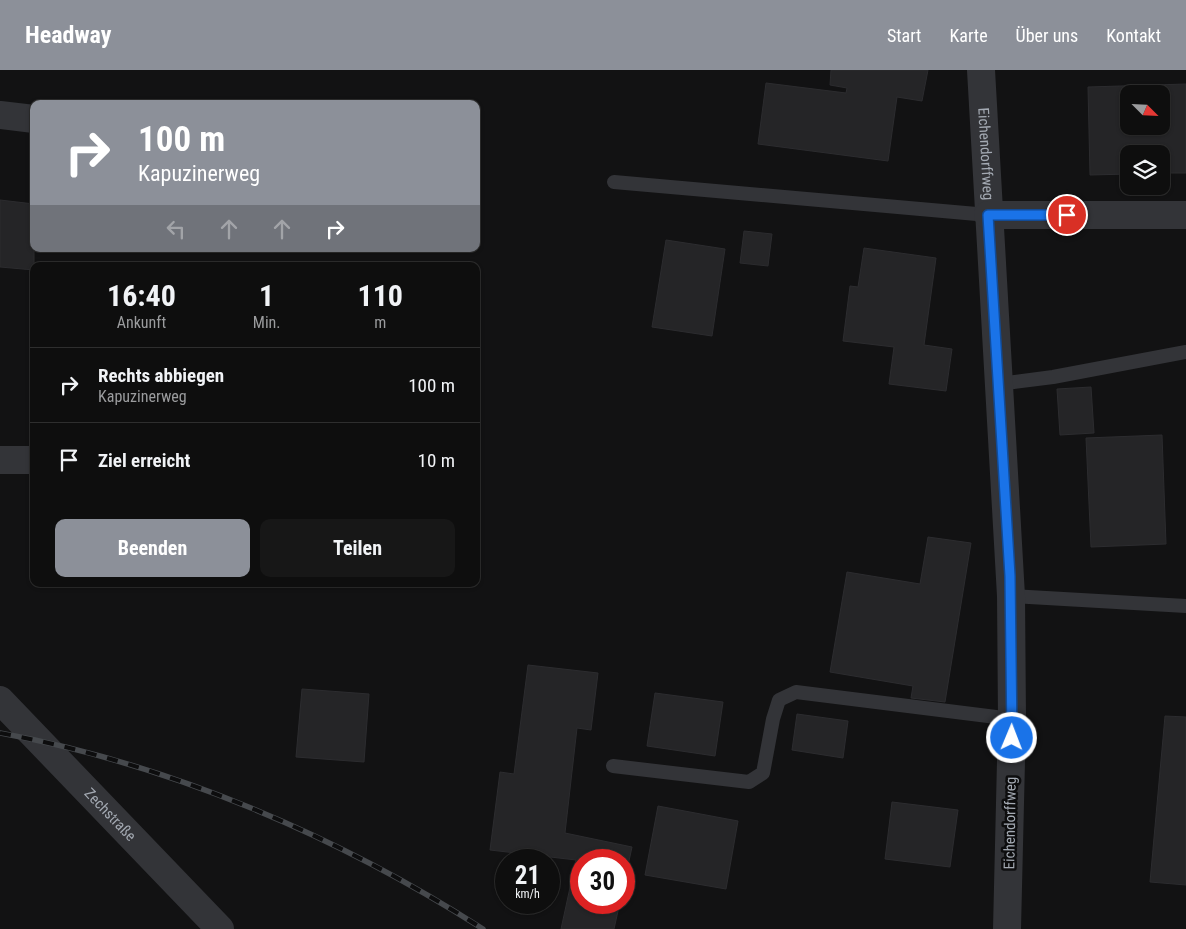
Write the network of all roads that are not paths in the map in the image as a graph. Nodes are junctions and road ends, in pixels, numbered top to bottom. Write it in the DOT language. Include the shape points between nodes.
graph roads {
  1 [pos="981,70"];
  2 [pos="0,115"];
  3 [pos="30,119"];
  4 [pos="614,182"];
  5 [pos="988,215"];
  6 [pos="1186,215"];
  7 [pos="1186,352"];
  8 [pos="998,384"];
  9 [pos="0,460"];
  10 [pos="30,460"];
  11 [pos="1011,596"];
  12 [pos="1186,606"];
  13 [pos="0,700"];
  14 [pos="1012,719"];
  15 [pos="613,766"];
  16 [pos="220,929"];
  17 [pos="1007,929"];
  1 -- 5 [label="street, Eichendorffweg"];
  2 -- 3 [label="street"];
  4 -- 5 [label="lane"];
  5 -- 6 [label="street"];
  5 -- 8 [label="street, Eichendorffweg"];
  7 -- 8 [label="lane" via="1053,378"];
  8 -- 11 [label="street, Eichendorffweg"];
  9 -- 10 [label="street"];
  11 -- 12 [label="lane"];
  11 -- 14 [label="street, Eichendorffweg"];
  13 -- 16 [label="street, Zechstraße"];
  14 -- 15 [label="lane" via="796,692 780,700 773,718 764,773 749,782"];
  14 -- 17 [label="street, Eichendorffweg"];
}
